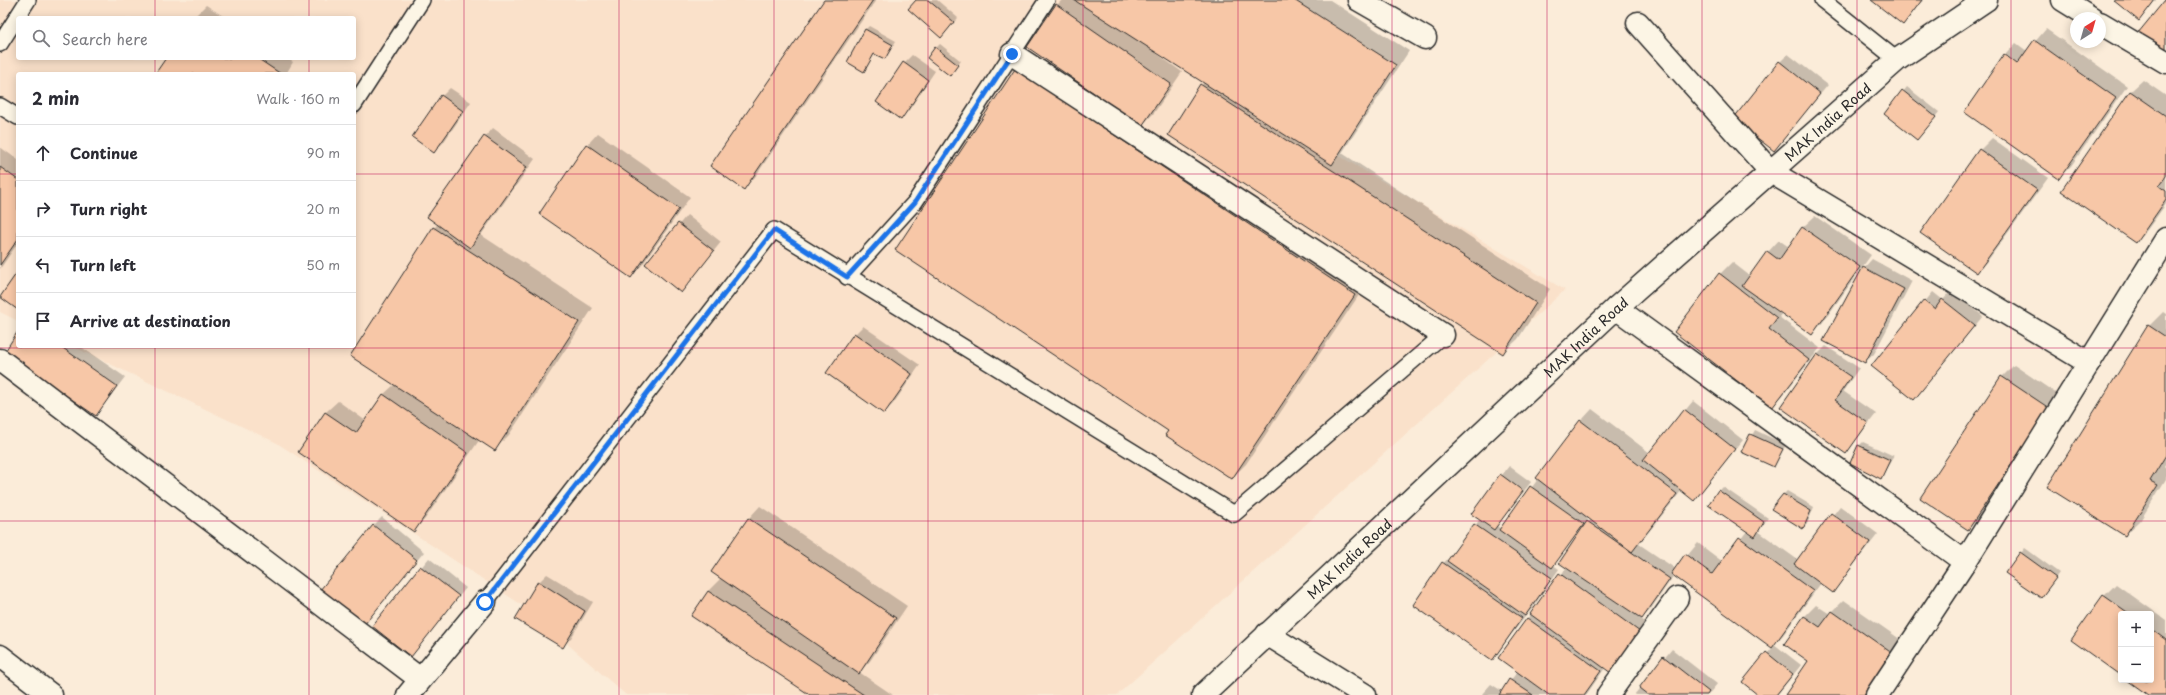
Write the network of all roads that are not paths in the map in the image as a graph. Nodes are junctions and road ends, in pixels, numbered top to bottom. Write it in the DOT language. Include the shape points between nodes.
graph roads {
  1 [pos="28,0"];
  2 [pos="422,0"];
  3 [pos="1048,0"];
  4 [pos="1359,0"];
  5 [pos="1822,0"];
  6 [pos="1986,0"];
  7 [pos="2063,0"];
  8 [pos="2082,12"];
  9 [pos="18,16"];
  10 [pos="16,19"];
  11 [pos="1638,23"];
  12 [pos="2106,27"];
  13 [pos="1425,38"];
  14 [pos="0,44"];
  15 [pos="1012,54"];
  16 [pos="1897,60"];
  17 [pos="2166,62"];
  18 [pos="356,102"];
  19 [pos="0,106"];
  20 [pos="16,116"];
  21 [pos="1771,172"];
  22 [pos="2166,240"];
  23 [pos="847,277"];
  24 [pos="1616,308"];
  25 [pos="1443,335"];
  26 [pos="0,360"];
  27 [pos="2089,363"];
  28 [pos="1965,562"];
  29 [pos="1677,598"];
  30 [pos="485,602"];
  31 [pos="1267,634"];
  32 [pos="0,656"];
  33 [pos="414,687"];
  34 [pos="51,695"];
  35 [pos="1203,695"];
  36 [pos="1365,695"];
  37 [pos="1608,695"];
  38 [pos="1877,695"];
  1 -- 9 [label="lane"];
  2 -- 18 [label="lane"];
  3 -- 15 [label="lane"];
  4 -- 13 [label="street"];
  5 -- 16 [label="lane"];
  6 -- 16 [label="street, MAK India Road"];
  7 -- 8 [label="street"];
  10 -- 14 [label="lane"];
  11 -- 21 [label="street"];
  12 -- 17 [label="street"];
  15 -- 23 [label="lane" via="915,202"];
  15 -- 25 [label="street"];
  16 -- 21 [label="street, MAK India Road"];
  19 -- 20 [label="lane"];
  21 -- 24 [label="street, MAK India Road"];
  21 -- 27 [label="street"];
  22 -- 27 [label="street"];
  23 -- 25 [label="lane" via="1234,514"];
  23 -- 30 [label="lane" via="774,230"];
  24 -- 28 [label="street"];
  24 -- 31 [label="street, MAK India Road"];
  26 -- 33 [label="street"];
  27 -- 28 [label="street"];
  28 -- 38 [label="street"];
  29 -- 37 [label="street"];
  30 -- 33 [label="street"];
  31 -- 35 [label="street, MAK India Road"];
  31 -- 36 [label="street"];
  32 -- 34 [label="street"];
}
